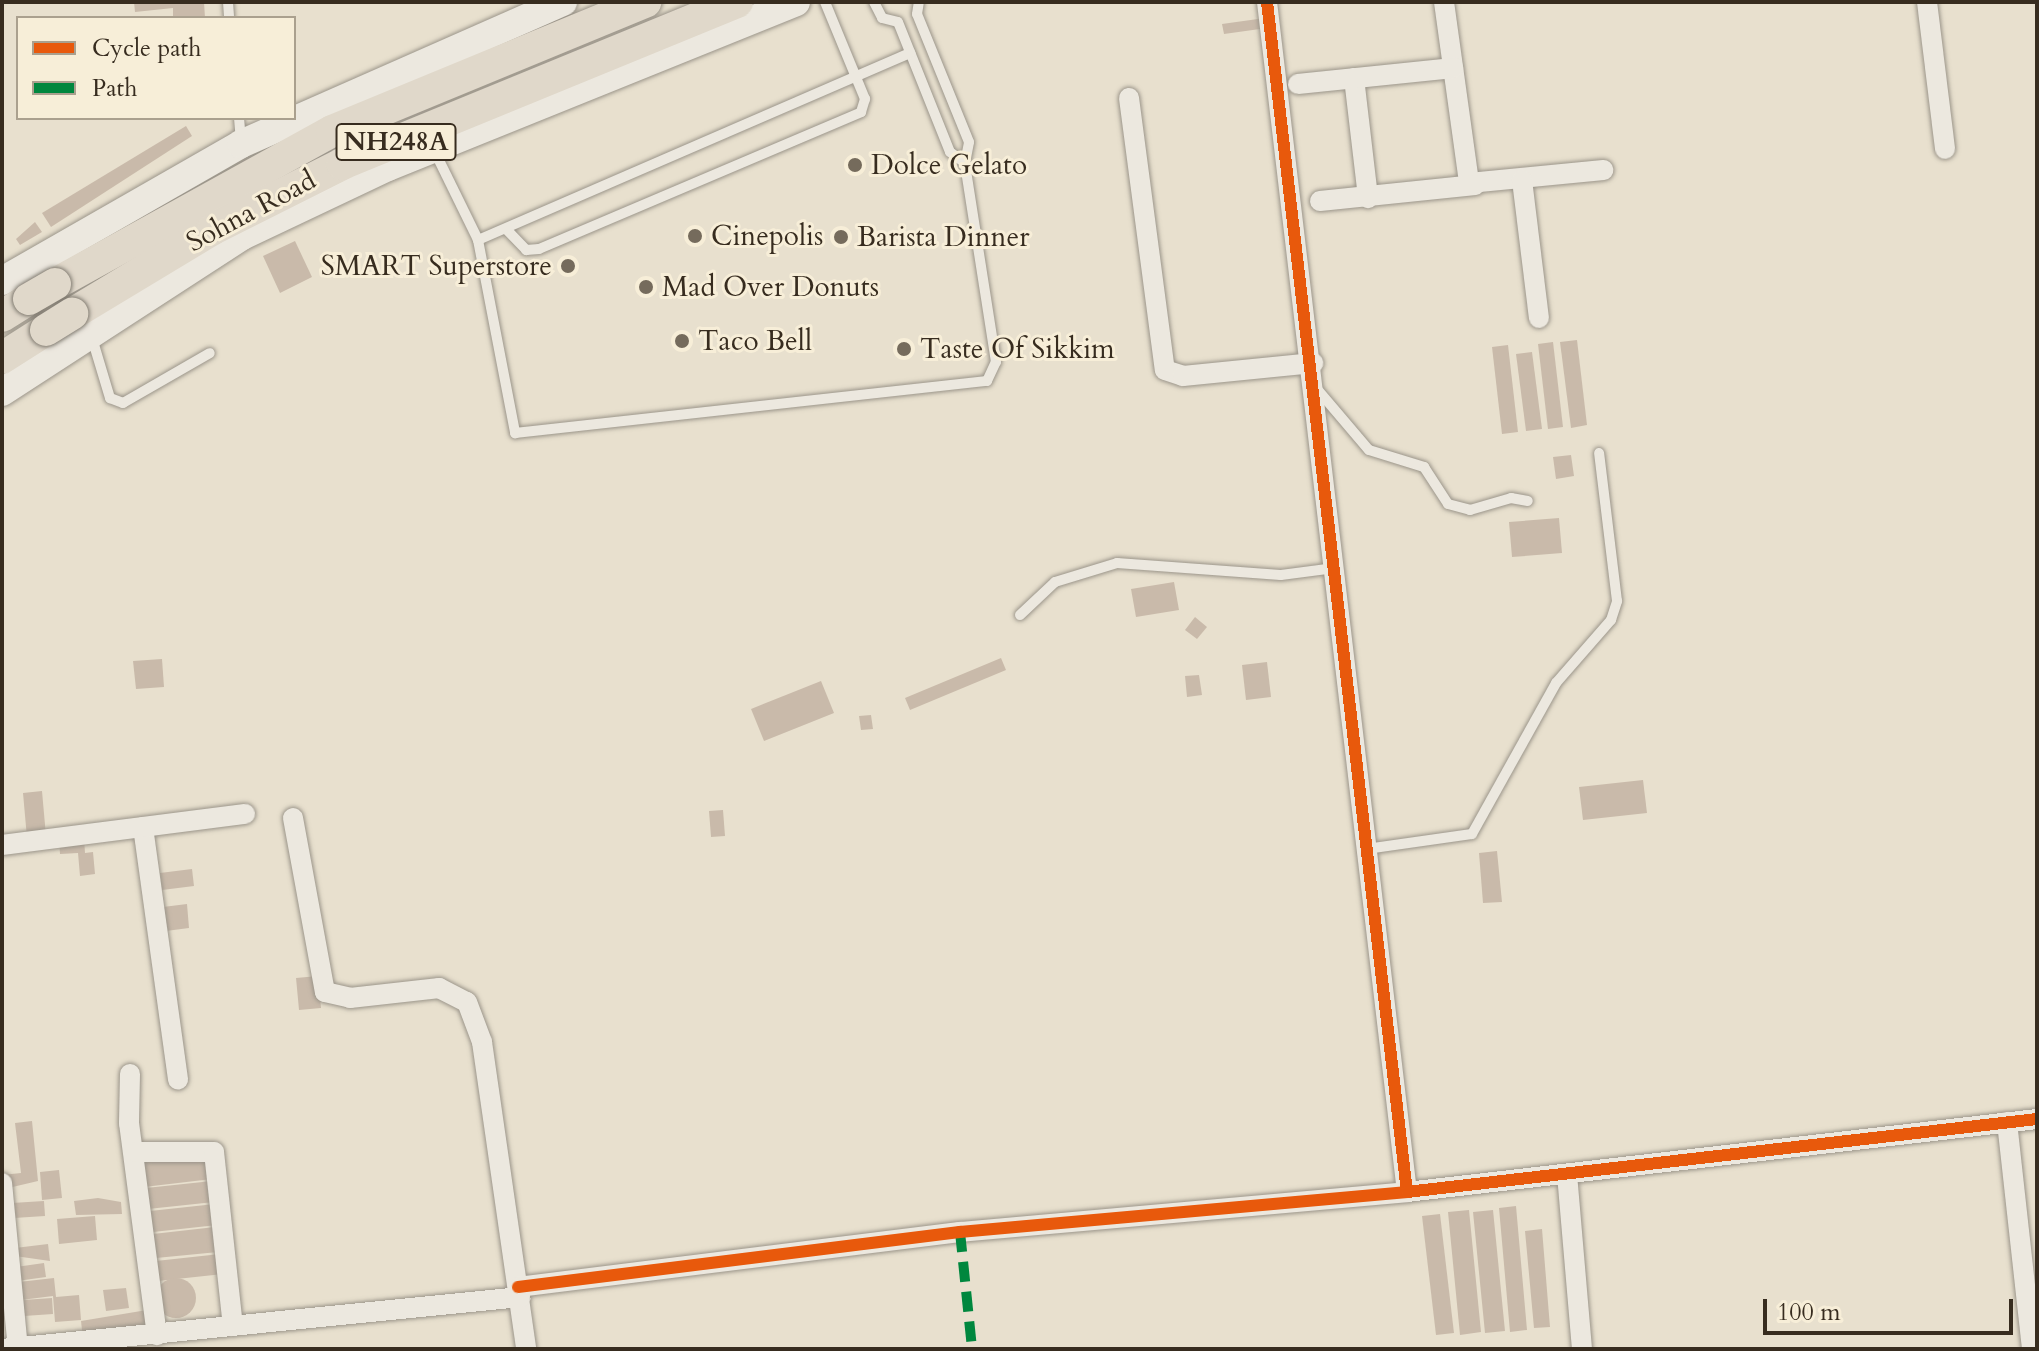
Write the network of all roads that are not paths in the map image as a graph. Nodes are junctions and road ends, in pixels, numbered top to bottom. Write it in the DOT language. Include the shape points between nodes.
graph roads {
  1 [pos="563,2"];
  2 [pos="645,2"];
  3 [pos="737,2"];
  4 [pos="796,2"];
  5 [pos="825,2"];
  6 [pos="874,2"];
  7 [pos="919,2"];
  8 [pos="1267,2"];
  9 [pos="1444,2"];
  10 [pos="1927,2"];
  11 [pos="917,14"];
  12 [pos="898,22"];
  13 [pos="910,53"];
  14 [pos="1453,68"];
  15 [pos="853,76"];
  16 [pos="1354,78"];
  17 [pos="1298,84"];
  18 [pos="1129,98"];
  19 [pos="296,109"];
  20 [pos="268,120"];
  21 [pos="240,131"];
  22 [pos="434,149"];
  23 [pos="1945,149"];
  24 [pos="965,163"];
  25 [pos="1603,170"];
  26 [pos="1522,180"];
  27 [pos="1475,185"];
  28 [pos="1368,198"];
  29 [pos="1320,201"];
  30 [pos="507,230"];
  31 [pos="478,240"];
  32 [pos="28,266"];
  33 [pos="2,281"];
  34 [pos="2,316"];
  35 [pos="1539,318"];
  36 [pos="70,330"];
  37 [pos="210,353"];
  38 [pos="2,358"];
  39 [pos="1313,363"];
  40 [pos="1316,387"];
  41 [pos="2,392"];
  42 [pos="1599,453"];
  43 [pos="1528,501"];
  44 [pos="1335,568"];
  45 [pos="1020,615"];
  46 [pos="245,814"];
  47 [pos="293,818"];
  48 [pos="143,827"];
  49 [pos="2,845"];
  50 [pos="1366,849"];
  51 [pos="130,1074"];
  52 [pos="178,1080"];
  53 [pos="2037,1119"];
  54 [pos="2007,1122"];
  55 [pos="136,1152"];
  56 [pos="1567,1174"];
  57 [pos="2,1183"];
  58 [pos="1407,1192"];
  59 [pos="519,1292"];
  60 [pos="233,1326"];
  61 [pos="157,1335"];
  62 [pos="204,1340"];
  63 [pos="18,1348"];
  64 [pos="2,1349"];
  65 [pos="526,1349"];
  66 [pos="1582,1349"];
  67 [pos="2032,1349"];
  1 -- 19 [label="main road"];
  2 -- 34 [label="highway, Sohna Road / NH248A" via="332,131"];
  3 -- 36 [label="highway, Sohna Road / NH248A" via="342,164 213,229"];
  4 -- 22 [label="main road"];
  5 -- 15 [label="lane"];
  6 -- 12 [label="lane" via="882,18"];
  7 -- 11 [label="lane"];
  8 -- 39 [label="street"];
  9 -- 14 [label="street"];
  10 -- 23 [label="street"];
  11 -- 12 [label="lane"];
  11 -- 24 [label="lane" via="969,142"];
  12 -- 13 [label="lane"];
  13 -- 15 [label="lane"];
  13 -- 24 [label="lane" via="950,152"];
  14 -- 16 [label="street"];
  14 -- 27 [label="street" via="1465,174"];
  15 -- 30 [label="lane"];
  15 -- 30 [label="lane" via="864,109 818,131 539,249 526,250"];
  16 -- 17 [label="street"];
  16 -- 28 [label="street"];
  18 -- 39 [label="street" via="1165,370 1183,376"];
  20 -- 21 [label="main road"];
  21 -- 32 [label="main road"];
  22 -- 31 [label="lane"];
  22 -- 36 [label="main road" via="242,236"];
  24 -- 31 [label="lane" via="996,362 987,381 524,435 508,415"];
  25 -- 26 [label="street"];
  26 -- 27 [label="street"];
  26 -- 35 [label="street"];
  27 -- 28 [label="street"];
  28 -- 29 [label="street"];
  30 -- 31 [label="lane"];
  32 -- 33 [label="main road"];
  32 -- 36 [label="main road"];
  36 -- 37 [label="lane" via="110,398 123,403"];
  36 -- 38 [label="highway, Sohna Road / NH248A"];
  36 -- 41 [label="main road"];
  39 -- 40 [label="street"];
  40 -- 43 [label="lane" via="1369,450 1424,467 1448,504 1470,510 1511,498"];
  40 -- 44 [label="street"];
  42 -- 50 [label="lane" via="1617,601 1611,620 1556,683 1472,834"];
  44 -- 45 [label="lane" via="1281,575 1117,563 1055,582"];
  44 -- 50 [label="street"];
  46 -- 48 [label="street"];
  47 -- 59 [label="street" via="325,992 350,998 439,988 467,1002 482,1042"];
  48 -- 49 [label="street"];
  48 -- 52 [label="street"];
  50 -- 58 [label="street"];
  51 -- 55 [label="street"];
  53 -- 54 [label="street"];
  54 -- 56 [label="street"];
  54 -- 67 [label="street"];
  55 -- 60 [label="street" via="214,1152"];
  55 -- 61 [label="street"];
  56 -- 58 [label="street"];
  56 -- 66 [label="street"];
  57 -- 63 [label="street"];
  58 -- 59 [label="street" via="960,1232"];
  59 -- 60 [label="street"];
  59 -- 65 [label="street"];
  60 -- 62 [label="street"];
  61 -- 62 [label="street"];
  61 -- 63 [label="street"];
  63 -- 64 [label="street"];
}
